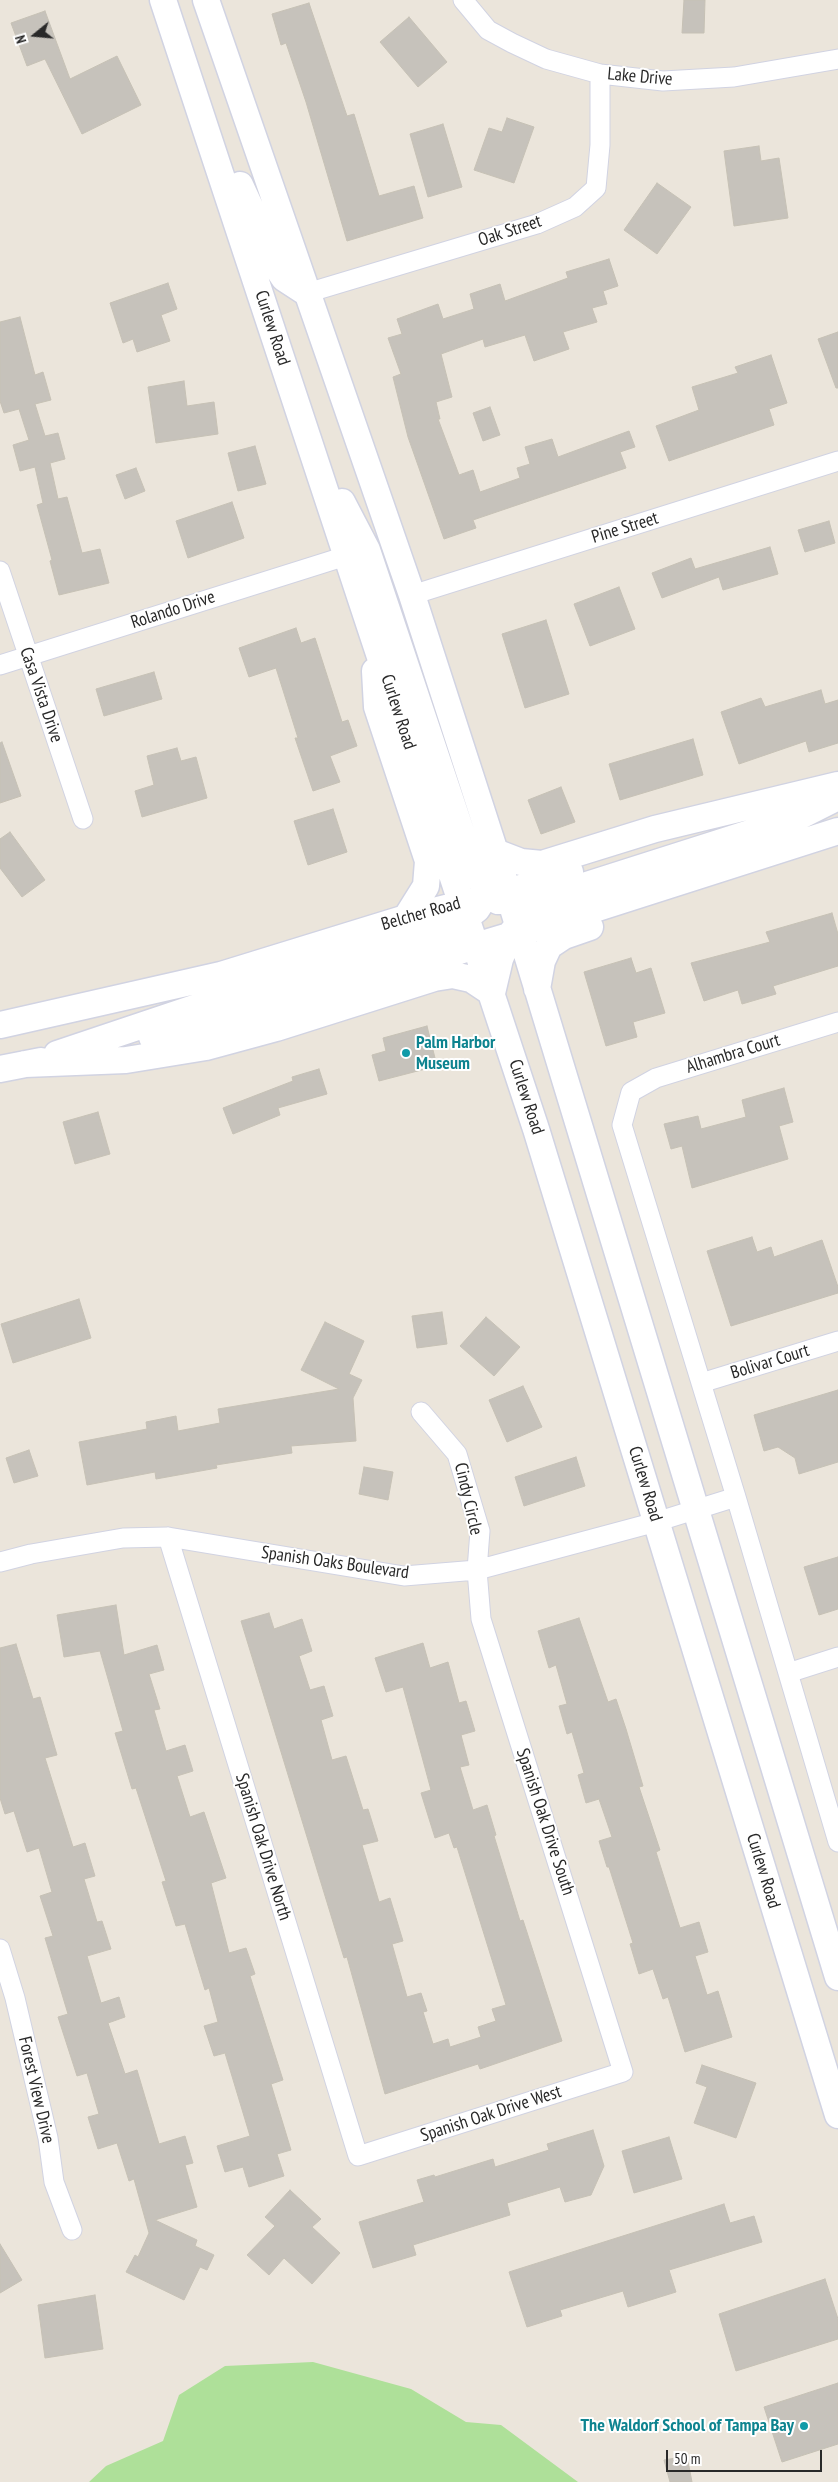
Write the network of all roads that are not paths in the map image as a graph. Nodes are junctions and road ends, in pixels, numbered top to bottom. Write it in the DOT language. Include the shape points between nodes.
graph roads {
  1 [pos="164,0"];
  2 [pos="199,0"];
  3 [pos="463,0"];
  4 [pos="210,11"];
  5 [pos="838,59"];
  6 [pos="600,74"];
  7 [pos="307,293"];
  8 [pos="308,437"];
  9 [pos="838,461"];
  10 [pos="346,556"];
  11 [pos="0,571"];
  12 [pos="412,595"];
  13 [pos="374,640"];
  14 [pos="28,656"];
  15 [pos="0,665"];
  16 [pos="838,786"];
  17 [pos="838,797"];
  18 [pos="83,819"];
  19 [pos="838,832"];
  20 [pos="495,852"];
  21 [pos="406,918"];
  22 [pos="492,920"];
  23 [pos="537,990"];
  24 [pos="492,992"];
  25 [pos="838,1022"];
  26 [pos="0,1025"];
  27 [pos="25,1064"];
  28 [pos="0,1070"];
  29 [pos="628,1289"];
  30 [pos="838,1341"];
  31 [pos="701,1383"];
  32 [pos="421,1412"];
  33 [pos="736,1497"];
  34 [pos="695,1510"];
  35 [pos="656,1522"];
  36 [pos="168,1537"];
  37 [pos="0,1562"];
  38 [pos="477,1570"];
  39 [pos="838,1657"];
  40 [pos="788,1673"];
  41 [pos="838,1842"];
  42 [pos="0,1949"];
  43 [pos="838,1977"];
  44 [pos="623,2072"];
  45 [pos="838,2116"];
  46 [pos="358,2156"];
  47 [pos="72,2230"];
  1 -- 7 [label="main road" via="200,60 240,186 272,260 284,278"];
  1 -- 8 [label="main road, Curlew Road"];
  2 -- 4 [label="main road, Curlew Road"];
  3 -- 6 [label="street, Lake Drive" via="488,30 512,43 546,59"];
  4 -- 7 [label="main road, Curlew Road"];
  5 -- 6 [label="street, Lake Drive" via="813,66 734,77 664,81"];
  6 -- 7 [label="street, Oak Street" via="596,188 575,207 536,224"];
  7 -- 12 [label="main road, Curlew Road"];
  8 -- 10 [label="main road, Curlew Road"];
  8 -- 22 [label="main road" via="367,550"];
  9 -- 12 [label="street, Pine Street"];
  10 -- 13 [label="main road, Curlew Road"];
  10 -- 14 [label="street, Rolando Drive"];
  11 -- 14 [label="street, Casa Vista Drive"];
  12 -- 20 [label="main road, Curlew Road"];
  13 -- 21 [label="main road" via="377,707 428,861 426,886"];
  13 -- 22 [label="main road, Curlew Road"];
  14 -- 15 [label="street, Rolando Drive"];
  14 -- 18 [label="street, Casa Vista Drive"];
  16 -- 20 [label="main road" via="654,830 542,864 521,862"];
  16 -- 22 [label="main road, Belcher Road"];
  17 -- 22 [label="main road" via="794,819 562,893"];
  19 -- 22 [label="main road, Belcher Road" via="559,920"];
  19 -- 23 [label="main road" via="731,881 564,936 549,946 542,961"];
  20 -- 22 [label="main road, Curlew Road"];
  21 -- 22 [label="main road, Belcher Road"];
  21 -- 26 [label="main road, Belcher Road" via="222,975"];
  22 -- 23 [label="main road, Curlew Road"];
  22 -- 24 [label="main road, Curlew Road"];
  22 -- 27 [label="main road, Belcher Road" via="200,1027"];
  22 -- 29 [label="main road" via="520,995 589,1220"];
  23 -- 29 [label="main road, Curlew Road"];
  24 -- 27 [label="main road" via="472,979 434,978 206,1047 126,1060"];
  24 -- 35 [label="main road, Curlew Road"];
  25 -- 31 [label="street, Alhambra Court" via="656,1078 631,1092 622,1125"];
  27 -- 28 [label="main road, Belcher Road"];
  29 -- 34 [label="main road, Curlew Road"];
  30 -- 31 [label="street, Bolivar Court"];
  31 -- 33 [label="street"];
  32 -- 38 [label="street, Cindy Circle" via="457,1454 480,1531"];
  33 -- 34 [label="street, Spanish Oaks Boulevard"];
  33 -- 40 [label="street"];
  34 -- 35 [label="street, Spanish Oaks Boulevard"];
  34 -- 43 [label="main road, Curlew Road"];
  35 -- 38 [label="street, Spanish Oaks Boulevard"];
  35 -- 45 [label="main road, Curlew Road"];
  36 -- 37 [label="street, Spanish Oaks Boulevard" via="123,1538"];
  36 -- 38 [label="street, Spanish Oaks Boulevard" via="404,1576"];
  36 -- 46 [label="street, Spanish Oak Drive North"];
  38 -- 44 [label="street, Spanish Oak Drive South" via="481,1619"];
  39 -- 40 [label="street"];
  40 -- 41 [label="street"];
  42 -- 47 [label="street, Forest View Drive" via="48,2138 54,2182"];
  44 -- 46 [label="street, Spanish Oak Drive West"];
}
